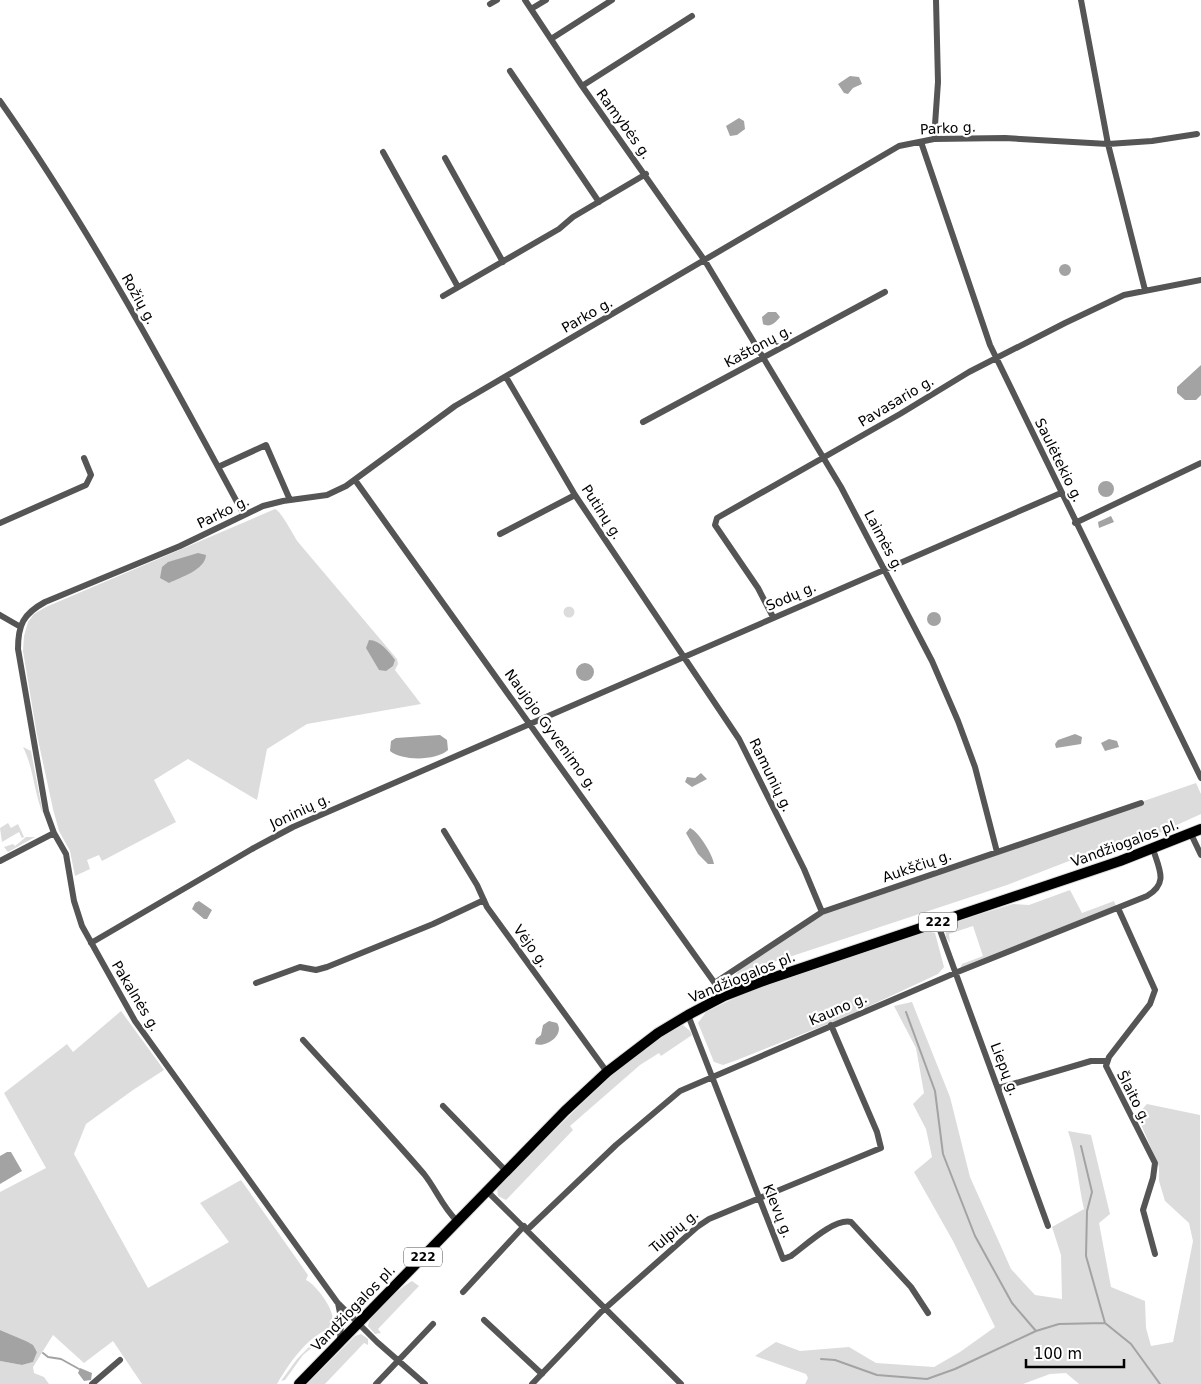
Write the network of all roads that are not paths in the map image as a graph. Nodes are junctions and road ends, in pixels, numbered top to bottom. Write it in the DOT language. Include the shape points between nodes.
graph roads {
  1 [pos="497,0"];
  2 [pos="525,0"];
  3 [pos="546,0"];
  4 [pos="612,0"];
  5 [pos="936,0"];
  6 [pos="1081,0"];
  7 [pos="490,4"];
  8 [pos="531,9"];
  9 [pos="692,16"];
  10 [pos="551,39"];
  11 [pos="510,71"];
  12 [pos="582,86"];
  13 [pos="0,101"];
  14 [pos="1198,134"];
  15 [pos="934,139"];
  16 [pos="921,142"];
  17 [pos="1108,144"];
  18 [pos="383,152"];
  19 [pos="444,158"];
  20 [pos="646,174"];
  21 [pos="599,202"];
  22 [pos="704,261"];
  23 [pos="503,262"];
  24 [pos="1201,280"];
  25 [pos="458,286"];
  26 [pos="1145,290"];
  27 [pos="885,292"];
  28 [pos="443,296"];
  29 [pos="763,357"];
  30 [pos="995,357"];
  31 [pos="506,377"];
  32 [pos="643,422"];
  33 [pos="84,458"];
  34 [pos="822,458"];
  35 [pos="1201,463"];
  36 [pos="218,467"];
  37 [pos="354,480"];
  38 [pos="1061,493"];
  39 [pos="575,494"];
  40 [pos="290,500"];
  41 [pos="244,515"];
  42 [pos="0,523"];
  43 [pos="1075,523"];
  44 [pos="500,534"];
  45 [pos="885,570"];
  46 [pos="0,615"];
  47 [pos="773,617"];
  48 [pos="19,626"];
  49 [pos="684,657"];
  50 [pos="530,723"];
  51 [pos="1201,778"];
  52 [pos="1141,803"];
  53 [pos="1201,829"];
  54 [pos="444,831"];
  55 [pos="54,833"];
  56 [pos="1191,834"];
  57 [pos="1153,849"];
  58 [pos="997,852"];
  59 [pos="1201,855"];
  60 [pos="0,861"];
  61 [pos="484,900"];
  62 [pos="1118,908"];
  63 [pos="822,912"];
  64 [pos="938,922"];
  65 [pos="91,943"];
  66 [pos="955,973"];
  67 [pos="716,982"];
  68 [pos="256,983"];
  69 [pos="724,996"];
  70 [pos="688,1014"];
  71 [pos="831,1025"];
  72 [pos="303,1040"];
  73 [pos="1106,1062"];
  74 [pos="607,1072"];
  75 [pos="712,1075"];
  76 [pos="999,1088"];
  77 [pos="443,1106"];
  78 [pos="506,1171"];
  79 [pos="487,1191"];
  80 [pos="759,1198"];
  81 [pos="457,1221"];
  82 [pos="1048,1226"];
  83 [pos="526,1228"];
  84 [pos="1154,1254"];
  85 [pos="463,1292"];
  86 [pos="337,1302"];
  87 [pos="607,1307"];
  88 [pos="928,1313"];
  89 [pos="484,1320"];
  90 [pos="358,1323"];
  91 [pos="433,1324"];
  92 [pos="340,1342"];
  93 [pos="120,1360"];
  94 [pos="398,1360"];
  95 [pos="542,1374"];
  96 [pos="92,1384"];
  97 [pos="300,1384"];
  98 [pos="376,1384"];
  99 [pos="425,1384"];
  100 [pos="532,1384"];
  101 [pos="681,1384"];
  1 -- 7 [label="street"];
  2 -- 8 [label="street, Ramybės g."];
  3 -- 8 [label="street"];
  4 -- 10 [label="street"];
  5 -- 15 [label="street" via="938,82"];
  6 -- 17 [label="street"];
  8 -- 10 [label="street, Ramybės g."];
  9 -- 12 [label="street"];
  10 -- 12 [label="street, Ramybės g."];
  11 -- 21 [label="street"];
  12 -- 20 [label="street, Ramybės g."];
  13 -- 36 [label="street, Rožių g." via="60,188"];
  14 -- 17 [label="street, Parko g."];
  15 -- 16 [label="street, Parko g."];
  15 -- 17 [label="street, Parko g." via="1024,138"];
  16 -- 22 [label="street, Parko g." via="895,148"];
  16 -- 30 [label="street, Saulėtekio g."];
  17 -- 26 [label="street"];
  18 -- 25 [label="street"];
  19 -- 23 [label="street"];
  20 -- 21 [label="street"];
  20 -- 22 [label="street, Ramybės g."];
  21 -- 23 [label="street"];
  22 -- 29 [label="street, Laimės g."];
  22 -- 31 [label="street, Parko g."];
  23 -- 25 [label="street"];
  24 -- 26 [label="street, Pavasario g."];
  25 -- 28 [label="street"];
  26 -- 30 [label="street, Pavasario g." via="1102,305"];
  27 -- 29 [label="street, Kaštonų g."];
  29 -- 32 [label="street, Kaštonų g."];
  29 -- 34 [label="street, Laimės g."];
  30 -- 34 [label="street, Pavasario g."];
  30 -- 38 [label="street, Saulėtekio g."];
  31 -- 37 [label="street, Parko g." via="432,420"];
  31 -- 39 [label="street, Putinų g."];
  33 -- 42 [label="street" via="91,476 84,487"];
  34 -- 45 [label="street, Laimės g."];
  34 -- 47 [label="street, Pavasario g." via="715,521"];
  35 -- 43 [label="street"];
  36 -- 40 [label="street" via="266,444"];
  36 -- 41 [label="street, Rožių g."];
  37 -- 40 [label="street, Parko g." via="332,493"];
  37 -- 50 [label="street, Naujojo Gyvenimo g."];
  38 -- 43 [label="street, Saulėtekio g."];
  38 -- 45 [label="street, Sodų g."];
  39 -- 44 [label="street"];
  39 -- 49 [label="street, Putinų g."];
  40 -- 41 [label="street, Parko g."];
  41 -- 48 [label="street, Parko g." via="180,546 45,602 28,613"];
  43 -- 51 [label="street, Saulėtekio g."];
  45 -- 47 [label="street, Sodų g."];
  45 -- 58 [label="street, Laimės g." via="932,661 958,721 975,766"];
  46 -- 48 [label="street"];
  47 -- 49 [label="street, Sodų g."];
  48 -- 55 [label="street, Pakalnės g." via="18,649 32,736 46,811"];
  49 -- 50 [label="street, Sodų g."];
  49 -- 63 [label="street, Ramunių g." via="740,740"];
  50 -- 65 [label="street, Joninių g." via="286,831"];
  50 -- 67 [label="street, Naujojo Gyvenimo g."];
  52 -- 58 [label="street, Aukščių g."];
  53 -- 56 [label="main road, Vandžiogalos pl. / 222"];
  54 -- 61 [label="street, Vėjo g."];
  55 -- 60 [label="street"];
  55 -- 65 [label="street, Pakalnės g." via="66,854 75,909"];
  56 -- 57 [label="main road, Vandžiogalos pl. / 222"];
  56 -- 59 [label="street"];
  57 -- 62 [label="street, Kauno g." via="1160,875 1159,887 1147,896"];
  57 -- 64 [label="main road, Vandžiogalos pl. / 222"];
  58 -- 63 [label="street, Aukščių g."];
  61 -- 68 [label="street" via="428,927 327,968 300,967"];
  61 -- 74 [label="street, Vėjo g."];
  62 -- 66 [label="street, Kauno g."];
  62 -- 73 [label="street, Šlaito g." via="1155,994"];
  63 -- 67 [label="street, Aukščių g."];
  64 -- 66 [label="street, Liepų g."];
  64 -- 69 [label="main road, Vandžiogalos pl. / 222"];
  65 -- 86 [label="street, Pakalnės g." via="135,1022"];
  66 -- 71 [label="street, Kauno g."];
  66 -- 76 [label="street, Liepų g."];
  67 -- 69 [label="street, Naujojo Gyvenimo g."];
  69 -- 70 [label="main road, Vandžiogalos pl. / 222"];
  70 -- 74 [label="main road, Vandžiogalos pl. / 222"];
  70 -- 75 [label="street, Klevų g."];
  71 -- 75 [label="street, Kauno g."];
  71 -- 80 [label="street, Tulpių g." via="881,1148"];
  72 -- 81 [label="street" via="395,1140"];
  73 -- 76 [label="street" via="1091,1061"];
  73 -- 84 [label="street, Šlaito g." via="1109,1076 1154,1163 1143,1210"];
  74 -- 78 [label="main road, Vandžiogalos pl. / 222"];
  75 -- 80 [label="street, Klevų g."];
  75 -- 83 [label="street, Kauno g." via="664,1103"];
  76 -- 82 [label="street, Liepų g."];
  77 -- 78 [label="street"];
  78 -- 79 [label="main road, Vandžiogalos pl. / 222"];
  79 -- 81 [label="main road, Vandžiogalos pl. / 222"];
  79 -- 83 [label="street"];
  80 -- 87 [label="street, Tulpių g." via="697,1226"];
  80 -- 88 [label="street, Klevų g." via="784,1259 835,1224 850,1222 911,1287"];
  81 -- 90 [label="main road, Vandžiogalos pl. / 222"];
  83 -- 85 [label="street, Kauno g."];
  83 -- 87 [label="street"];
  86 -- 90 [label="street, Pakalnės g."];
  86 -- 92 [label="street" via="341,1318"];
  87 -- 95 [label="street, Tulpių g."];
  87 -- 101 [label="street"];
  89 -- 95 [label="street"];
  90 -- 92 [label="main road, Vandžiogalos pl. / 222"];
  90 -- 94 [label="street, Pakalnės g."];
  91 -- 94 [label="street"];
  92 -- 97 [label="main road, Vandžiogalos pl. / 222"];
  93 -- 96 [label="street"];
  94 -- 98 [label="street"];
  94 -- 99 [label="street, Pakalnės g."];
  95 -- 100 [label="street, Tulpių g."];
}
